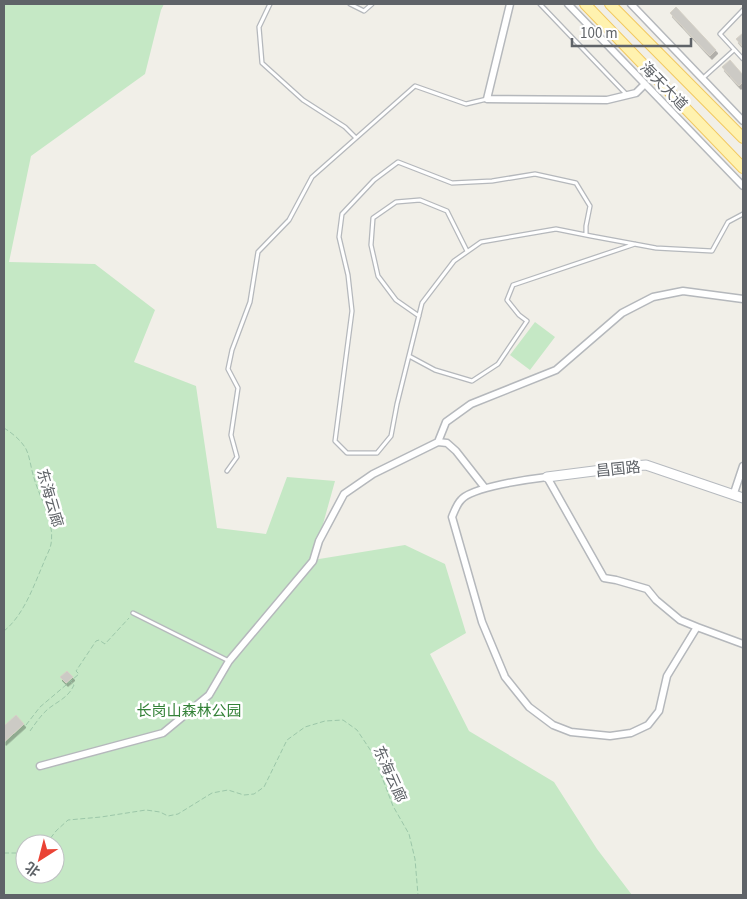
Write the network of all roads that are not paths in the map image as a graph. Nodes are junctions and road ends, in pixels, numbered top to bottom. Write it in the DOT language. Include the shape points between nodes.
graph roads {
  1 [pos="270,4"];
  2 [pos="350,4"];
  3 [pos="372,4"];
  4 [pos="510,4"];
  5 [pos="540,4"];
  6 [pos="568,4"];
  7 [pos="585,4"];
  8 [pos="610,4"];
  9 [pos="631,4"];
  10 [pos="743,11"];
  11 [pos="734,50"];
  12 [pos="743,59"];
  13 [pos="704,78"];
  14 [pos="645,84"];
  15 [pos="627,95"];
  16 [pos="487,99"];
  17 [pos="743,121"];
  18 [pos="356,138"];
  19 [pos="743,138"];
  20 [pos="743,168"];
  21 [pos="743,186"];
  22 [pos="743,214"];
  23 [pos="586,235"];
  24 [pos="635,243"];
  25 [pos="467,252"];
  26 [pos="743,299"];
  27 [pos="419,316"];
  28 [pos="409,356"];
  29 [pos="438,442"];
  30 [pos="743,466"];
  31 [pos="227,471"];
  32 [pos="547,477"];
  33 [pos="485,488"];
  34 [pos="734,494"];
  35 [pos="743,498"];
  36 [pos="133,613"];
  37 [pos="697,627"];
  38 [pos="743,644"];
  39 [pos="229,661"];
  40 [pos="40,766"];
  1 -- 18 [label="lane" via="259,27 262,63 303,100 345,127"];
  2 -- 3 [label="lane" via="364,11"];
  4 -- 16 [label="street"];
  5 -- 15 [label="lane"];
  6 -- 14 [label="street"];
  7 -- 20 [label="main road, 海天大道"];
  8 -- 19 [label="main road, 海天大道"];
  9 -- 13 [label="street"];
  10 -- 11 [label="lane" via="720,34"];
  11 -- 12 [label="lane"];
  11 -- 13 [label="lane"];
  13 -- 17 [label="street"];
  14 -- 15 [label="street" via="636,93"];
  14 -- 21 [label="street"];
  15 -- 16 [label="street" via="607,100"];
  16 -- 18 [label="lane" via="466,104 415,86"];
  18 -- 31 [label="lane" via="312,177 289,220 258,252 250,302 228,369 238,388 231,435 237,457"];
  22 -- 24 [label="lane" via="728,222 712,251 656,248"];
  23 -- 24 [label="lane"];
  23 -- 25 [label="lane" via="556,229 481,242"];
  23 -- 28 [label="lane" via="590,206 576,183 534,174 452,183 398,162 374,180 342,214 339,237 352,311 336,440 348,453 377,453 391,436"];
  24 -- 28 [label="lane" via="513,285 507,300 527,321 498,364 472,381 435,370"];
  25 -- 27 [label="lane" via="454,261 422,303"];
  25 -- 27 [label="lane" via="446,210 420,200 396,202 372,218 371,245 378,276 396,300"];
  26 -- 29 [label="street" via="683,290 653,297 622,313 556,370 471,404 446,422"];
  27 -- 28 [label="lane"];
  29 -- 33 [label="street" via="448,443"];
  29 -- 39 [label="street" via="374,474 344,494 312,561"];
  30 -- 34 [label="street"];
  32 -- 33 [label="street"];
  32 -- 34 [label="main road, 昌国路" via="646,465"];
  32 -- 37 [label="street" via="604,578 647,589 680,620"];
  33 -- 37 [label="street" via="461,499 452,517 460,546 482,622 505,677 529,707 553,725 571,732 610,736 631,734 648,725 659,711 667,676"];
  34 -- 35 [label="main road, 昌国路"];
  36 -- 39 [label="lane"];
  37 -- 38 [label="street"];
  39 -- 40 [label="street" via="209,695 163,733"];
}
